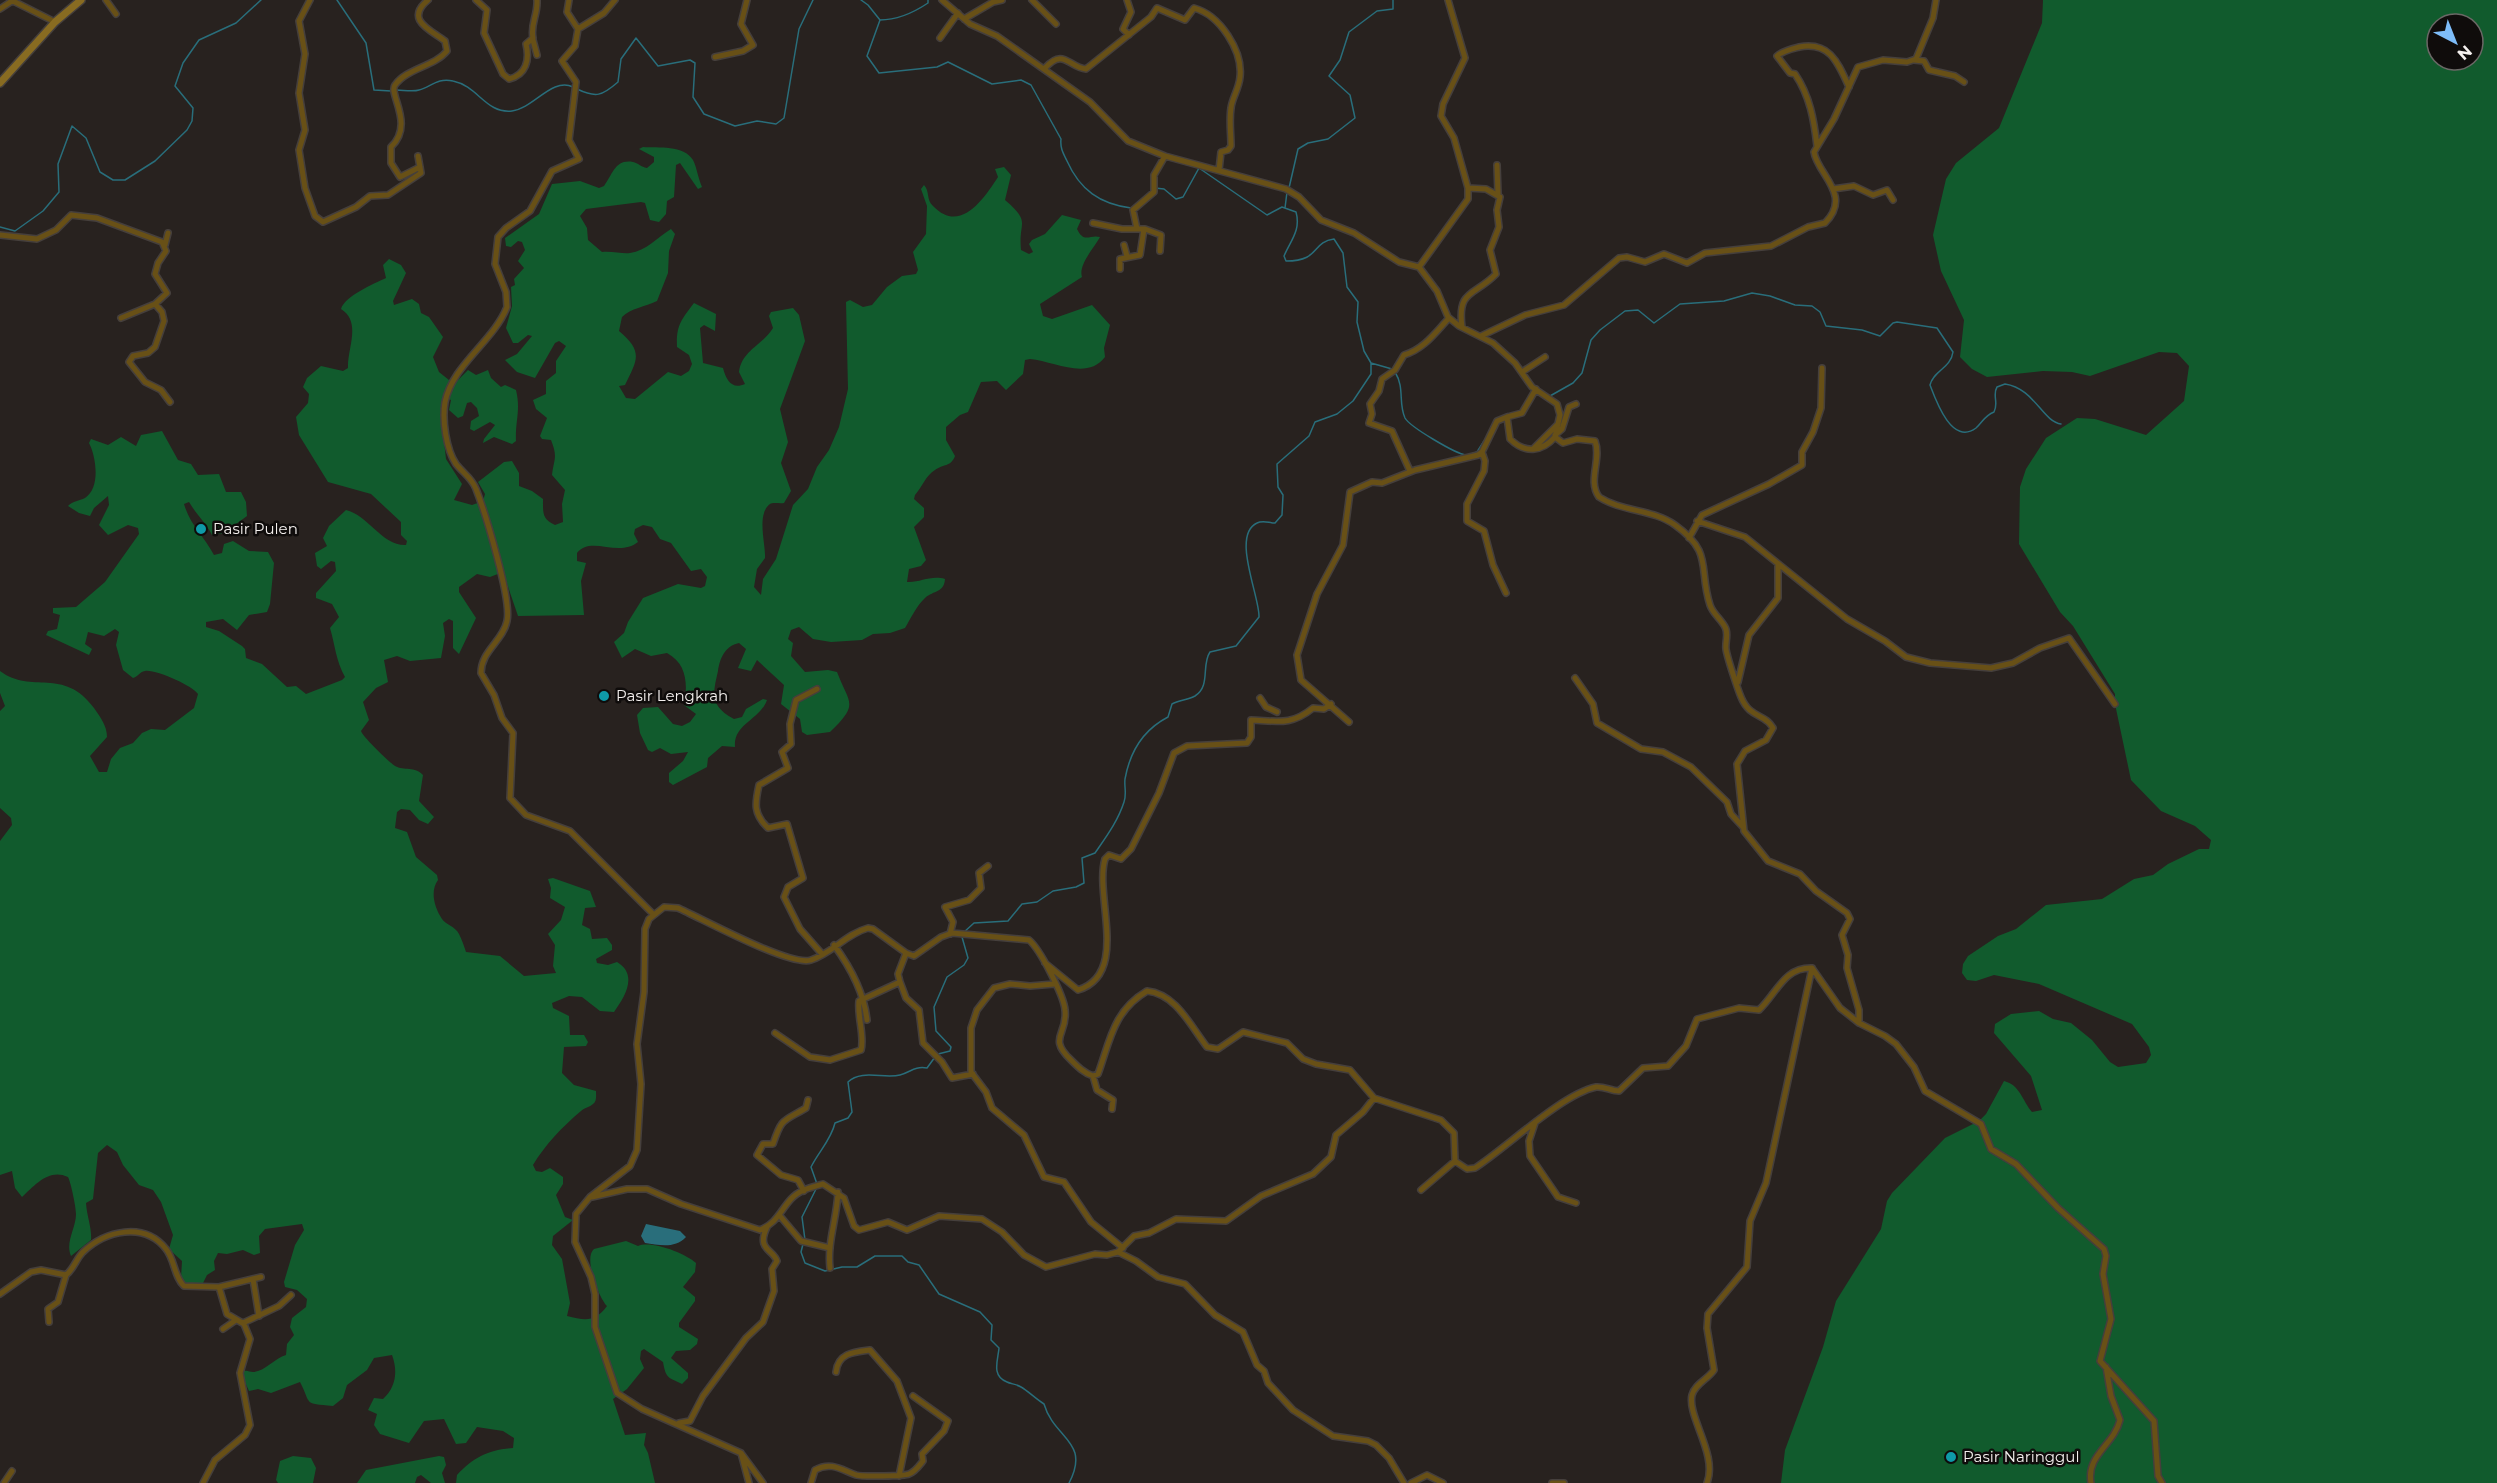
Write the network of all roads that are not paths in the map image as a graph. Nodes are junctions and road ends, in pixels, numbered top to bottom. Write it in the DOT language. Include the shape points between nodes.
graph roads {
  1 [pos="81,0"];
  2 [pos="106,0"];
  3 [pos="310,0"];
  4 [pos="428,0"];
  5 [pos="477,0"];
  6 [pos="537,0"];
  7 [pos="569,0"];
  8 [pos="615,0"];
  9 [pos="747,0"];
  10 [pos="942,0"];
  11 [pos="1002,0"];
  12 [pos="1032,0"];
  13 [pos="1126,0"];
  14 [pos="1449,0"];
  15 [pos="1936,0"];
  16 [pos="11,1"];
  17 [pos="0,9"];
  18 [pos="958,13"];
  19 [pos="116,14"];
  20 [pos="964,19"];
  21 [pos="56,22"];
  22 [pos="1056,24"];
  23 [pos="578,29"];
  24 [pos="1129,35"];
  25 [pos="940,38"];
  26 [pos="533,40"];
  27 [pos="537,56"];
  28 [pos="715,57"];
  29 [pos="1914,60"];
  30 [pos="1045,68"];
  31 [pos="0,82"];
  32 [pos="1964,82"];
  33 [pos="1850,87"];
  34 [pos="1817,146"];
  35 [pos="418,156"];
  36 [pos="1165,156"];
  37 [pos="1497,165"];
  38 [pos="420,167"];
  39 [pos="1219,170"];
  40 [pos="1468,188"];
  41 [pos="1833,189"];
  42 [pos="1498,194"];
  43 [pos="1893,200"];
  44 [pos="1093,223"];
  45 [pos="1137,229"];
  46 [pos="1144,229"];
  47 [pos="168,233"];
  48 [pos="0,235"];
  49 [pos="165,245"];
  50 [pos="1124,245"];
  51 [pos="1160,251"];
  52 [pos="1127,256"];
  53 [pos="1419,267"];
  54 [pos="1120,269"];
  55 [pos="155,304"];
  56 [pos="121,318"];
  57 [pos="1449,318"];
  58 [pos="1462,327"];
  59 [pos="1481,336"];
  60 [pos="1545,357"];
  61 [pos="1822,368"];
  62 [pos="1522,372"];
  63 [pos="1536,389"];
  64 [pos="170,402"];
  65 [pos="1576,404"];
  66 [pos="1507,417"];
  67 [pos="1558,424"];
  68 [pos="1555,436"];
  69 [pos="1534,448"];
  70 [pos="1482,452"];
  71 [pos="1410,471"];
  72 [pos="1697,520"];
  73 [pos="1689,538"];
  74 [pos="1778,564"];
  75 [pos="1506,593"];
  76 [pos="1575,678"];
  77 [pos="1738,683"];
  78 [pos="817,689"];
  79 [pos="1260,698"];
  80 [pos="1331,704"];
  81 [pos="2115,704"];
  82 [pos="1266,707"];
  83 [pos="1277,712"];
  84 [pos="1260,720"];
  85 [pos="1349,722"];
  86 [pos="1744,829"];
  87 [pos="988,866"];
  88 [pos="653,914"];
  89 [pos="950,934"];
  90 [pos="834,945"];
  91 [pos="906,953"];
  92 [pos="822,954"];
  93 [pos="1042,960"];
  94 [pos="1812,968"];
  95 [pos="900,982"];
  96 [pos="1054,984"];
  97 [pos="862,998"];
  98 [pos="867,1020"];
  99 [pos="1859,1023"];
  100 [pos="775,1033"];
  101 [pos="973,1074"];
  102 [pos="1093,1076"];
  103 [pos="1374,1098"];
  104 [pos="808,1101"];
  105 [pos="1113,1109"];
  106 [pos="1536,1122"];
  107 [pos="1455,1161"];
  108 [pos="1421,1190"];
  109 [pos="804,1191"];
  110 [pos="838,1192"];
  111 [pos="590,1197"];
  112 [pos="1576,1203"];
  113 [pos="780,1216"];
  114 [pos="767,1227"];
  115 [pos="830,1248"];
  116 [pos="1120,1250"];
  117 [pos="830,1268"];
  118 [pos="66,1275"];
  119 [pos="261,1277"];
  120 [pos="253,1279"];
  121 [pos="219,1287"];
  122 [pos="0,1294"];
  123 [pos="291,1295"];
  124 [pos="259,1316"];
  125 [pos="236,1320"];
  126 [pos="49,1322"];
  127 [pos="243,1323"];
  128 [pos="223,1329"];
  129 [pos="2106,1367"];
  130 [pos="836,1372"];
  131 [pos="913,1396"];
  132 [pos="692,1418"];
  133 [pos="671,1422"];
  134 [pos="693,1431"];
  135 [pos="741,1453"];
  136 [pos="12,1471"];
  137 [pos="0,1476"];
  138 [pos="899,1476"];
  139 [pos="5,1481"];
  140 [pos="203,1483"];
  141 [pos="749,1483"];
  142 [pos="763,1483"];
  143 [pos="811,1483"];
  144 [pos="1404,1483"];
  145 [pos="1411,1483"];
  146 [pos="1443,1483"];
  147 [pos="1552,1483"];
  148 [pos="1564,1483"];
  149 [pos="1707,1483"];
  150 [pos="2091,1483"];
  151 [pos="2162,1483"];
  1 -- 21 [label="street"];
  2 -- 19 [label="street"];
  3 -- 38 [label="street" via="299,21 305,54 299,93 305,130 299,150 305,188 315,216 323,222 370,196 388,195 421,174"];
  4 -- 38 [label="street" via="420,8 419,16 425,28 445,41 447,51 393,89 402,115 396,142 391,147 394,169 401,177"];
  5 -- 26 [label="street" via="487,10 484,32 507,79 524,70 528,59 526,44"];
  6 -- 26 [label="street" via="531,28"];
  7 -- 23 [label="street" via="567,12"];
  8 -- 23 [label="street" via="604,13"];
  9 -- 28 [label="street" via="741,24 753,45"];
  10 -- 18 [label="street"];
  11 -- 20 [label="street"];
  12 -- 22 [label="street"];
  13 -- 24 [label="street" via="1131,12 1123,29"];
  14 -- 40 [label="street" via="1465,58 1441,116 1454,138"];
  15 -- 29 [label="street" via="1924,44"];
  16 -- 17 [label="street"];
  16 -- 21 [label="street"];
  18 -- 20 [label="street"];
  18 -- 25 [label="street"];
  20 -- 30 [label="street"];
  21 -- 31 [label="street"];
  23 -- 88 [label="street" via="575,46 561,62 576,83 569,140 579,159 554,169 528,213 498,237 495,264 506,292 507,307 451,385 445,425 450,453 477,491 508,605 506,626 485,658 481,673 513,733 510,798 526,816 570,831"];
  24 -- 30 [label="street" via="1086,69 1063,58"];
  24 -- 39 [label="street" via="1156,8 1184,20 1194,8 1216,20 1240,61 1240,78 1231,109 1231,146 1220,153"];
  26 -- 27 [label="street"];
  29 -- 32 [label="street" via="1924,61 1929,70"];
  29 -- 33 [label="street" via="1883,60 1858,66"];
  30 -- 36 [label="street" via="1095,106 1126,140"];
  33 -- 34 [label="street"];
  33 -- 34 [label="street" via="1826,49 1798,47 1777,56 1804,87 1814,117"];
  34 -- 41 [label="street" via="1815,157"];
  35 -- 38 [label="street"];
  36 -- 39 [label="street"];
  36 -- 45 [label="street" via="1153,181 1155,191 1133,210"];
  37 -- 42 [label="street"];
  39 -- 53 [label="street" via="1286,189 1317,217 1354,233 1399,262"];
  40 -- 42 [label="street"];
  40 -- 53 [label="street" via="1466,203"];
  41 -- 43 [label="street" via="1854,186 1874,195 1887,190"];
  41 -- 59 [label="street" via="1833,209 1825,223 1771,246 1705,254 1687,263 1664,255 1645,262 1619,258 1564,305 1525,315"];
  42 -- 58 [label="street" via="1499,227 1490,250 1497,273 1462,303"];
  44 -- 45 [label="street" via="1122,230"];
  45 -- 46 [label="street"];
  46 -- 51 [label="street" via="1162,235"];
  46 -- 52 [label="street" via="1139,256"];
  47 -- 49 [label="street"];
  48 -- 49 [label="street" via="37,239 59,228 71,215 105,220"];
  49 -- 55 [label="street" via="166,252 155,274 167,293"];
  50 -- 52 [label="street"];
  52 -- 54 [label="street" via="1120,259"];
  53 -- 57 [label="street" via="1437,291"];
  55 -- 56 [label="street"];
  55 -- 64 [label="street" via="164,321 155,347 133,356 129,363 146,382 162,390"];
  57 -- 58 [label="street"];
  57 -- 71 [label="street" via="1426,343 1403,355 1397,368 1382,378 1370,404 1369,423 1392,431"];
  58 -- 59 [label="street"];
  59 -- 62 [label="street"];
  60 -- 62 [label="street"];
  61 -- 72 [label="street" via="1821,408 1802,452 1802,465"];
  62 -- 63 [label="street"];
  63 -- 66 [label="street" via="1522,413"];
  63 -- 67 [label="street" via="1557,404"];
  65 -- 68 [label="street" via="1569,407 1562,429"];
  66 -- 69 [label="street" via="1509,439 1522,448"];
  66 -- 70 [label="street" via="1495,425"];
  67 -- 68 [label="street"];
  67 -- 69 [label="street"];
  68 -- 69 [label="street" via="1546,447"];
  68 -- 73 [label="street" via="1561,443 1577,439 1596,443 1594,483 1599,497 1615,507 1665,518"];
  70 -- 71 [label="street"];
  70 -- 75 [label="street" via="1484,471 1467,504 1467,520 1484,531"];
  71 -- 80 [label="street" via="1349,493 1343,545 1317,594 1297,651 1301,680"];
  72 -- 73 [label="street"];
  72 -- 74 [label="street" via="1737,533"];
  73 -- 77 [label="street" via="1702,554 1710,604 1726,628 1727,652"];
  74 -- 77 [label="street" via="1779,595 1749,635"];
  74 -- 81 [label="street" via="1847,619 1901,655 1914,659 1999,667 2069,638"];
  76 -- 86 [label="street" via="1593,704 1597,723 1641,749 1663,752 1691,766 1727,802 1731,814"];
  77 -- 86 [label="street" via="1748,710 1770,722 1773,728 1766,740 1738,759"];
  78 -- 92 [label="street" via="796,700 790,724 792,740 782,752 788,768 759,785 754,805 768,828 787,824 803,879 789,886 784,897 800,929"];
  79 -- 82 [label="street"];
  80 -- 84 [label="street" via="1324,709 1313,708 1294,720"];
  80 -- 85 [label="street"];
  82 -- 83 [label="street"];
  82 -- 84 [label="street"];
  84 -- 93 [label="street" via="1250,722 1251,737 1246,743 1186,746 1174,753 1131,849 1121,859 1109,855 1106,858 1103,888 1108,947 1100,973 1078,990"];
  86 -- 99 [label="street" via="1768,861 1796,871 1847,913 1850,920 1842,935"];
  87 -- 89 [label="street" via="979,873 978,894 945,907 953,922"];
  88 -- 92 [label="street" via="668,906 678,908 798,961 809,961"];
  88 -- 111 [label="street" via="645,929 644,992 638,1025 637,1150 630,1166"];
  89 -- 91 [label="street" via="917,955"];
  89 -- 93 [label="street" via="1029,940"];
  90 -- 91 [label="street" via="870,928"];
  90 -- 92 [label="street"];
  90 -- 97 [label="street" via="850,968"];
  91 -- 95 [label="street" via="898,974"];
  93 -- 96 [label="street"];
  94 -- 99 [label="street" via="1836,1002"];
  94 -- 106 [label="street" via="1793,971 1759,1010 1739,1008 1697,1019 1686,1046 1668,1066 1644,1068 1619,1091 1597,1087 1586,1091"];
  94 -- 149 [label="street" via="1766,1183 1750,1221 1747,1267 1707,1314 1714,1370 1696,1387 1692,1402 1710,1466"];
  95 -- 97 [label="street"];
  95 -- 101 [label="street" via="906,998 919,1010 925,1046 952,1078"];
  96 -- 101 [label="street" via="1001,985 989,992 971,1023"];
  96 -- 102 [label="street" via="1065,1011 1058,1040 1060,1050"];
  97 -- 98 [label="street"];
  97 -- 100 [label="street" via="857,1013 861,1022 861,1050 830,1060 810,1057"];
  99 -- 129 [label="street" via="1896,1044 1914,1067 1925,1091 1981,1124 1991,1149 2016,1164 2104,1249 2103,1274 2111,1319 2100,1357"];
  101 -- 116 [label="street" via="992,1108 1024,1135 1044,1178 1064,1182 1091,1222"];
  102 -- 103 [label="street" via="1100,1068 1114,1022 1147,991 1167,997 1206,1047 1218,1049 1243,1032 1287,1043 1303,1059 1330,1069 1350,1070"];
  102 -- 105 [label="street" via="1097,1090 1113,1100"];
  103 -- 107 [label="street" via="1425,1113 1449,1126 1454,1133"];
  103 -- 116 [label="street" via="1336,1135 1331,1157 1313,1174 1261,1196 1226,1221 1176,1219 1134,1236"];
  104 -- 109 [label="street" via="804,1110 777,1127 773,1144 763,1144 757,1155 781,1174 798,1180"];
  106 -- 107 [label="street" via="1475,1168 1467,1169"];
  106 -- 112 [label="street" via="1529,1141 1530,1156 1557,1197"];
  107 -- 108 [label="street"];
  109 -- 110 [label="street" via="823,1184"];
  109 -- 113 [label="street" via="791,1198"];
  110 -- 115 [label="street"];
  110 -- 116 [label="street" via="858,1230 888,1222 907,1230 929,1219 947,1216 989,1222 1023,1255 1046,1267"];
  111 -- 114 [label="street" via="647,1189 760,1230"];
  111 -- 133 [label="street" via="576,1214 575,1242 591,1276 595,1327 613,1386 642,1409"];
  113 -- 114 [label="street"];
  113 -- 115 [label="street" via="801,1241"];
  114 -- 132 [label="street" via="765,1248 777,1261 772,1269 774,1291 768,1311 703,1396"];
  115 -- 117 [label="street"];
  116 -- 144 [label="street" via="1158,1277 1185,1284 1215,1315 1243,1332 1268,1383 1293,1410 1333,1436 1376,1445"];
  118 -- 121 [label="street" via="82,1253 105,1236 136,1232 166,1248 183,1286"];
  118 -- 122 [label="street" via="31,1272"];
  118 -- 126 [label="street" via="58,1302 48,1309"];
  119 -- 120 [label="street"];
  120 -- 121 [label="street"];
  120 -- 124 [label="street"];
  121 -- 125 [label="street" via="225,1310"];
  123 -- 124 [label="street"];
  124 -- 127 [label="street"];
  125 -- 127 [label="street"];
  125 -- 128 [label="street"];
  127 -- 140 [label="street" via="250,1339 240,1370 249,1429 217,1457"];
  129 -- 150 [label="street" via="2120,1420 2113,1437 2091,1464"];
  129 -- 151 [label="street" via="2154,1420 2158,1476"];
  130 -- 138 [label="street" via="847,1353 870,1350 897,1382 911,1418"];
  131 -- 138 [label="street" via="948,1421 944,1431 922,1454 923,1461 916,1470"];
  132 -- 133 [label="street" via="683,1423"];
  132 -- 134 [label="street"];
  133 -- 134 [label="street"];
  134 -- 135 [label="street"];
  135 -- 141 [label="street"];
  135 -- 142 [label="street"];
  136 -- 139 [label="street"];
  137 -- 139 [label="street"];
  138 -- 143 [label="street" via="866,1477 828,1466 815,1470"];
  145 -- 146 [label="street" via="1427,1475"];
  147 -- 148 [label="street"];
}
